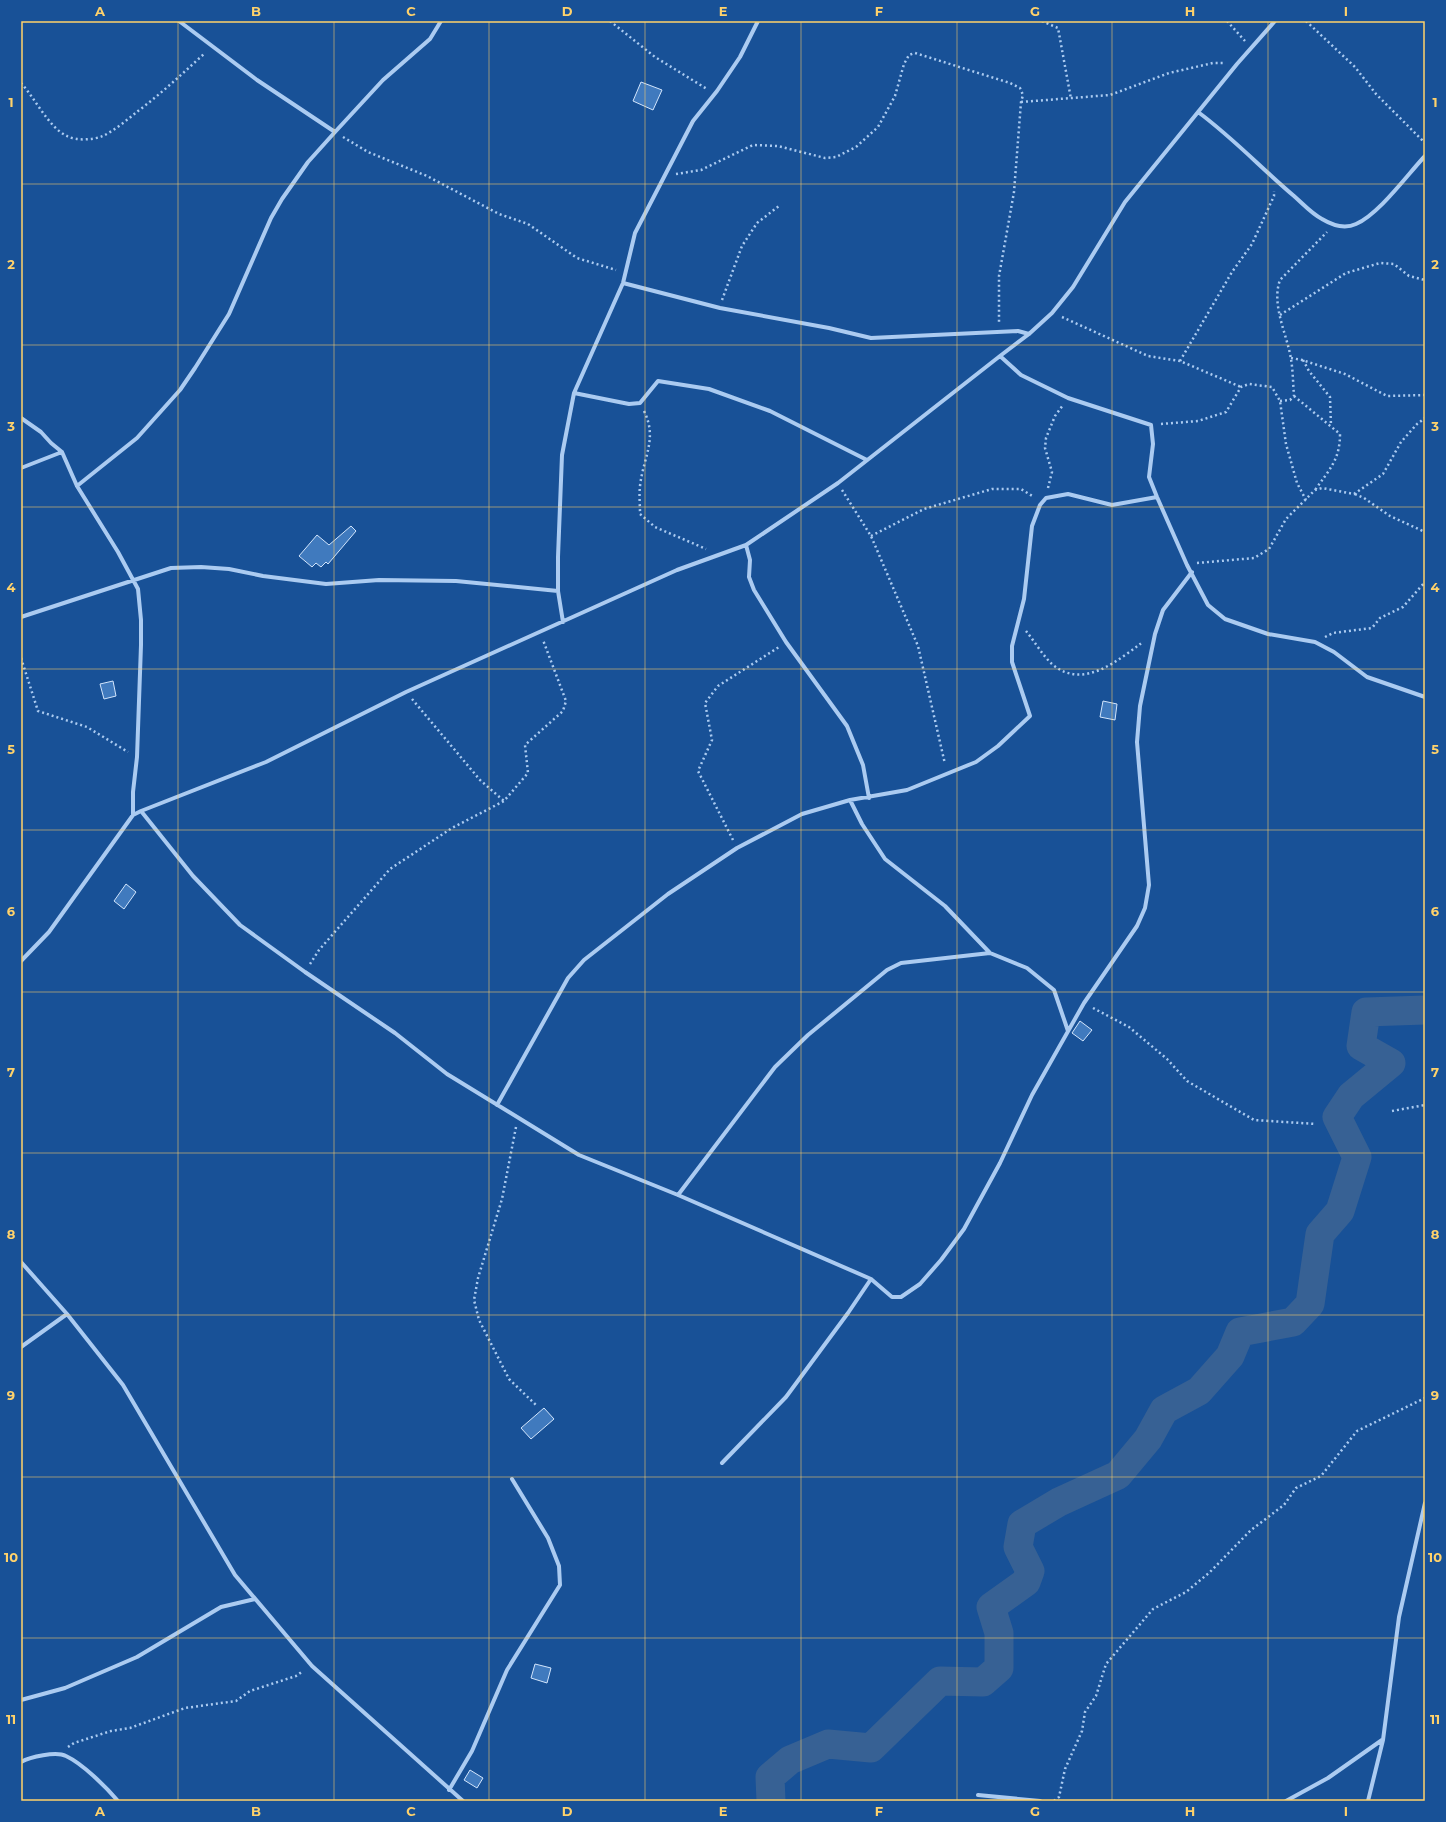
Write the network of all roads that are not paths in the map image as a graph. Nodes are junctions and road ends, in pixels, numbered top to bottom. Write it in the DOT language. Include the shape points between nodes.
graph roads {
  1 [pos="178,21"];
  2 [pos="440,21"];
  3 [pos="758,21"];
  4 [pos="1275,21"];
  5 [pos="1198,112"];
  6 [pos="335,132"];
  7 [pos="1425,156"];
  8 [pos="623,283"];
  9 [pos="1029,334"];
  10 [pos="1000,356"];
  11 [pos="574,393"];
  12 [pos="21,418"];
  13 [pos="62,452"];
  14 [pos="866,460"];
  15 [pos="21,468"];
  16 [pos="77,486"];
  17 [pos="1157,498"];
  18 [pos="746,545"];
  19 [pos="1192,572"];
  20 [pos="134,580"];
  21 [pos="558,591"];
  22 [pos="21,617"];
  23 [pos="563,622"];
  24 [pos="1425,697"];
  25 [pos="869,798"];
  26 [pos="850,800"];
  27 [pos="141,811"];
  28 [pos="133,815"];
  29 [pos="990,953"];
  30 [pos="21,961"];
  31 [pos="1068,1031"];
  32 [pos="497,1105"];
  33 [pos="678,1195"];
  34 [pos="21,1262"];
  35 [pos="871,1280"];
  36 [pos="67,1314"];
  37 [pos="21,1347"];
  38 [pos="722,1463"];
  39 [pos="512,1479"];
  40 [pos="1425,1503"];
  41 [pos="255,1599"];
  42 [pos="21,1700"];
  43 [pos="1383,1740"];
  44 [pos="21,1757"];
  45 [pos="28,1758"];
  46 [pos="21,1762"];
  47 [pos="449,1790"];
  48 [pos="978,1795"];
  49 [pos="118,1801"];
  50 [pos="463,1801"];
  51 [pos="1040,1801"];
  52 [pos="1286,1801"];
  53 [pos="1368,1801"];
  1 -- 6 [label="street" via="211,47"];
  2 -- 6 [label="street" via="430,39 383,80"];
  3 -- 8 [label="street" via="740,57 692,121 635,233"];
  4 -- 5 [label="street"];
  5 -- 7 [label="street" via="1220,128 1321,219 1334,225 1346,227 1357,224 1375,212"];
  5 -- 9 [label="street" via="1125,202 1073,287 1052,313"];
  6 -- 16 [label="street" via="308,162 282,199 271,218 229,314 180,390 137,438"];
  8 -- 9 [label="street" via="720,308 871,338 1018,331"];
  8 -- 11 [label="street"];
  9 -- 10 [label="street"];
  10 -- 14 [label="street"];
  10 -- 17 [label="street" via="1021,375 1068,398 1151,425 1153,444 1149,477"];
  11 -- 14 [label="street" via="628,404 640,403 658,381 709,389 770,411"];
  11 -- 21 [label="street" via="562,455"];
  12 -- 13 [label="street"];
  13 -- 15 [label="street"];
  13 -- 16 [label="street"];
  14 -- 18 [label="street"];
  16 -- 20 [label="street"];
  17 -- 19 [label="street"];
  17 -- 25 [label="street" via="1112,505 1068,494 1046,498 1040,505 1032,526 1024,599 1012,646 1012,662 1030,716 998,746 976,762 907,790"];
  18 -- 23 [label="street" via="677,570"];
  18 -- 25 [label="street" via="750,560 749,577 754,590 786,642 847,726 863,765"];
  19 -- 24 [label="street" via="1208,604 1225,619 1268,634 1315,642 1334,652 1367,677"];
  19 -- 31 [label="street" via="1163,610 1155,634 1140,706 1137,742 1149,885 1144,908 1137,926 1084,1003"];
  20 -- 21 [label="street" via="171,568 201,566 229,568 263,576 326,584 379,580 456,582"];
  20 -- 22 [label="street"];
  20 -- 28 [label="street" via="138,589 141,620"];
  21 -- 23 [label="street"];
  23 -- 27 [label="street" via="406,692 266,762"];
  25 -- 26 [label="street"];
  26 -- 29 [label="street" via="862,824 886,859 945,906"];
  26 -- 32 [label="street" via="802,814 737,848 668,894 584,960 568,978"];
  27 -- 28 [label="street"];
  27 -- 32 [label="street" via="193,876 240,925 395,1033 448,1074"];
  28 -- 30 [label="street" via="49,932"];
  29 -- 31 [label="street" via="1027,968 1054,990"];
  29 -- 33 [label="street" via="901,963 887,970 808,1035 775,1067"];
  31 -- 35 [label="street" via="1032,1094 1000,1163 964,1228 941,1260 920,1284 901,1297 892,1297"];
  32 -- 33 [label="street" via="579,1155"];
  33 -- 35 [label="street"];
  34 -- 36 [label="street"];
  35 -- 38 [label="street" via="786,1397"];
  36 -- 37 [label="street"];
  36 -- 41 [label="street" via="123,1385 206,1529 235,1575"];
  39 -- 47 [label="street" via="548,1538 559,1566 560,1585 507,1670 472,1751"];
  40 -- 43 [label="street" via="1400,1617"];
  41 -- 42 [label="street" via="221,1607 130,1660 65,1688"];
  41 -- 47 [label="street" via="312,1666"];
  43 -- 52 [label="street" via="1328,1778"];
  43 -- 53 [label="street"];
  44 -- 45 [label="street"];
  45 -- 46 [label="street"];
  45 -- 49 [label="street" via="65,1756 94,1777"];
  47 -- 50 [label="street"];
  48 -- 51 [label="street"];
}
